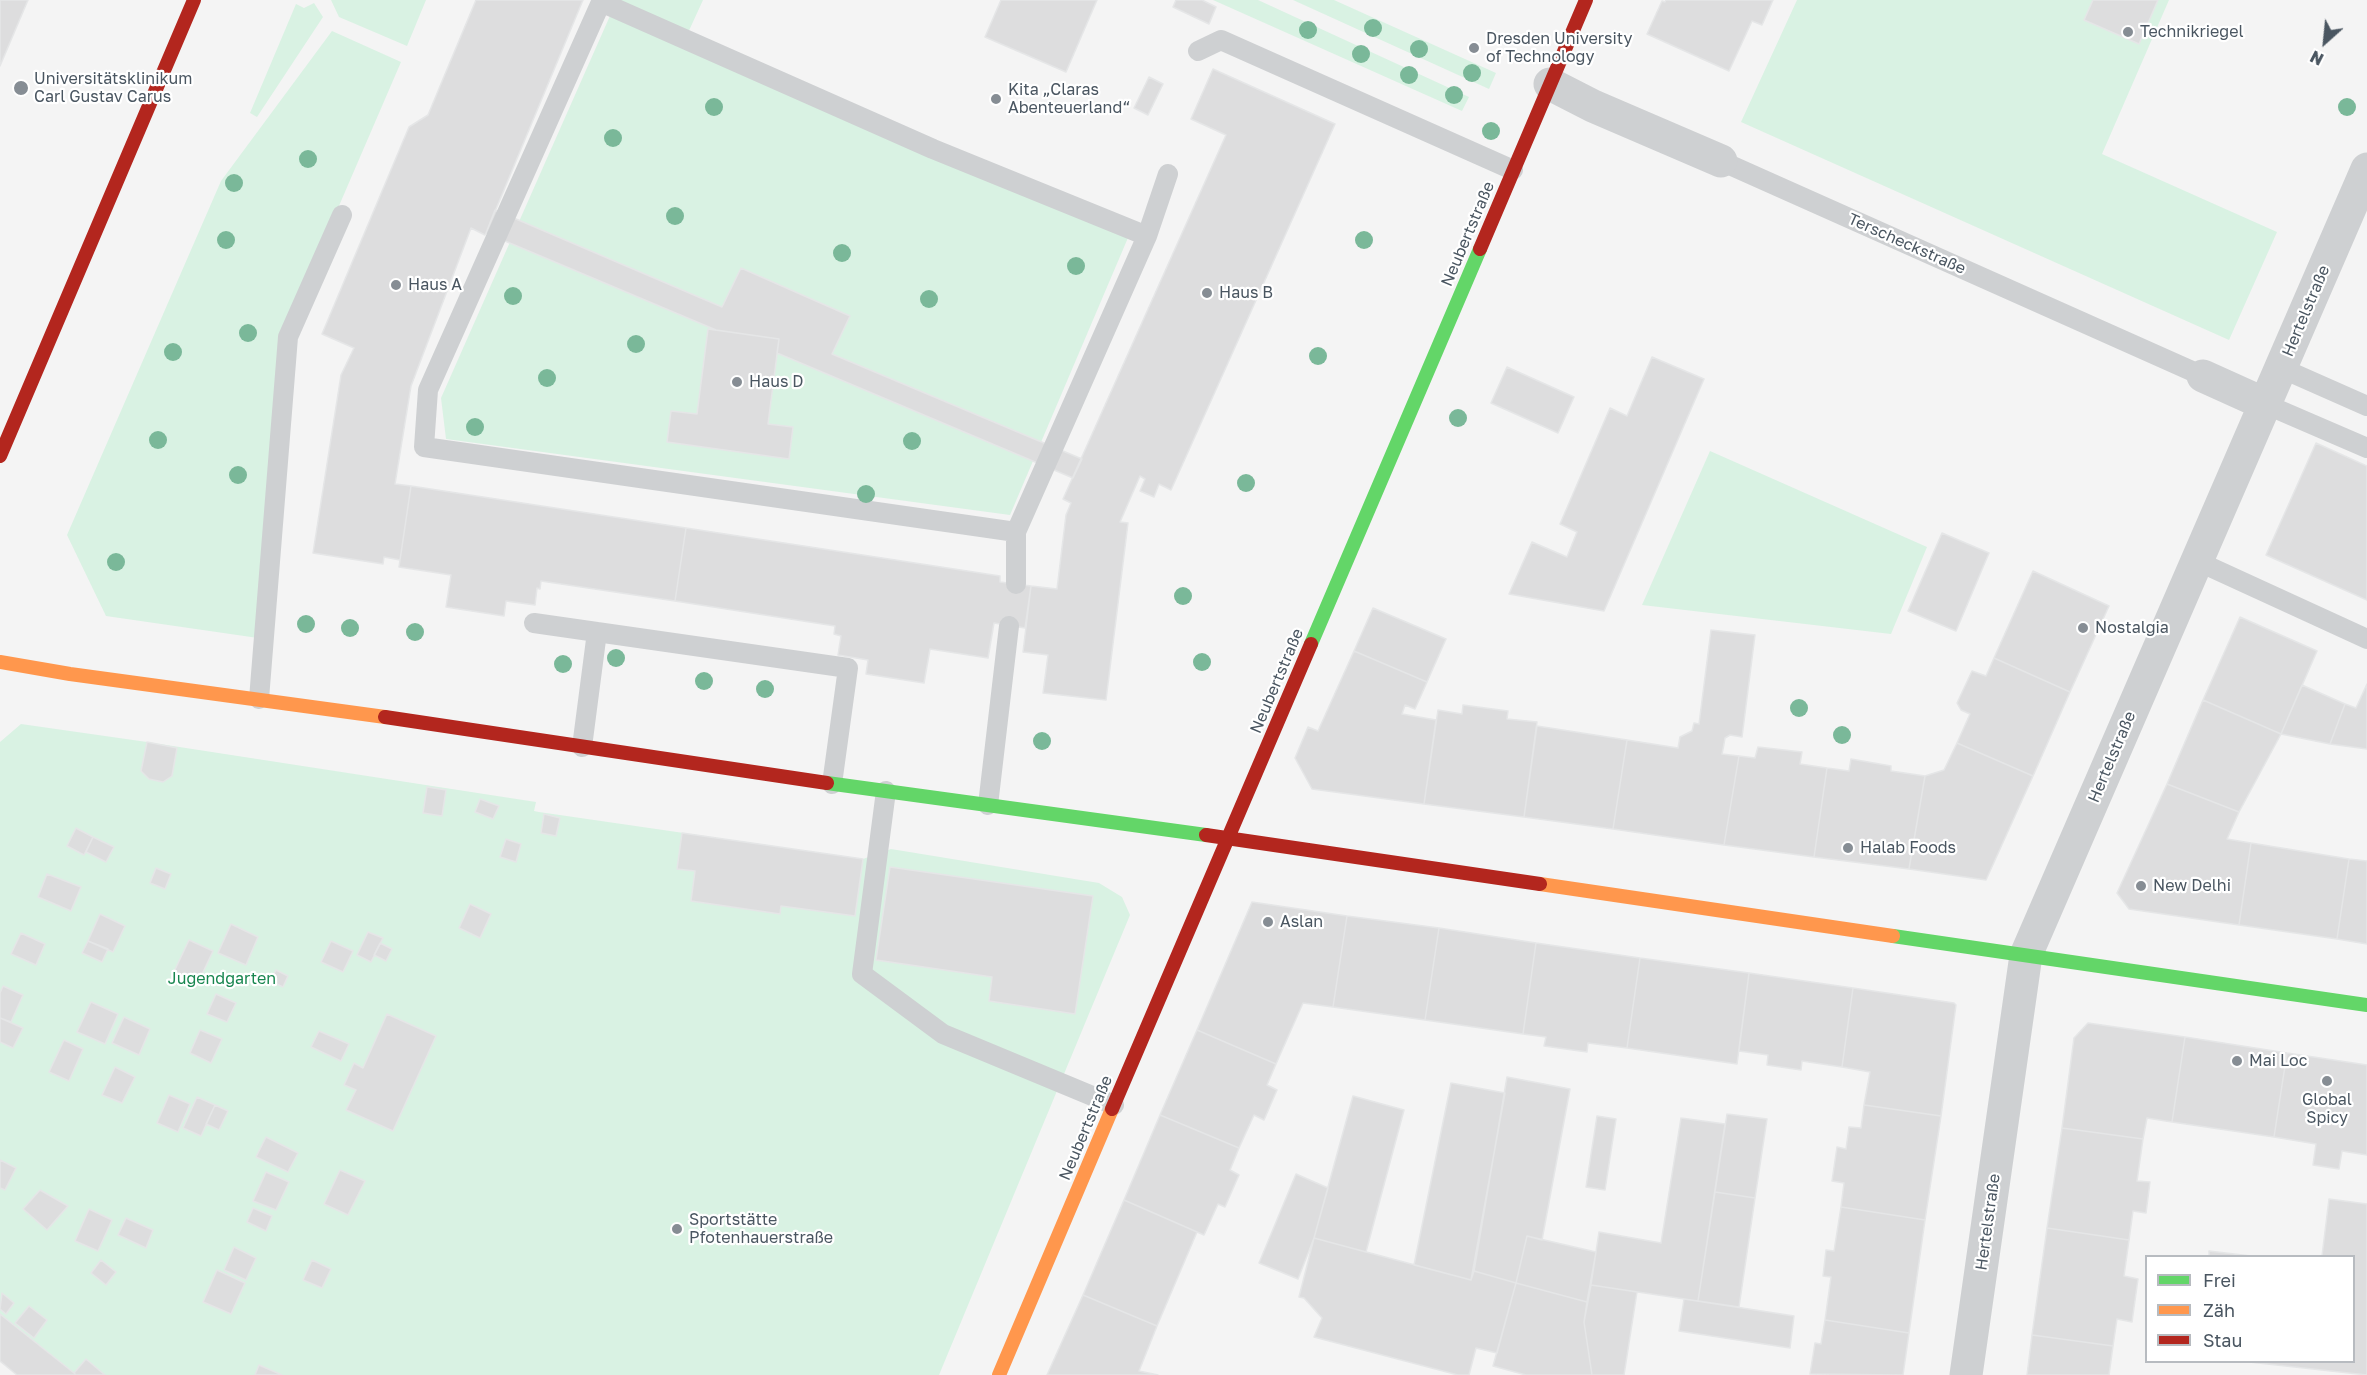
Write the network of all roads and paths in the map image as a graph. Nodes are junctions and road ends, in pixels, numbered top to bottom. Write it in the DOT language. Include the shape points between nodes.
graph roads {
  1 [pos="194,0"];
  2 [pos="1586,0"];
  3 [pos="601,1"];
  4 [pos="1198,51"];
  5 [pos="1550,84"];
  6 [pos="1721,161"];
  7 [pos="2367,169"];
  8 [pos="1513,170"];
  9 [pos="1168,174"];
  10 [pos="342,215"];
  11 [pos="1147,236"];
  12 [pos="2281,368"];
  13 [pos="2203,376"];
  14 [pos="2265,404"];
  15 [pos="2367,406"];
  16 [pos="2367,448"];
  17 [pos="0,456"];
  18 [pos="1016,532"];
  19 [pos="2197,561"];
  20 [pos="1016,584"];
  21 [pos="534,623"];
  22 [pos="1009,626"];
  23 [pos="597,632"];
  24 [pos="2367,639"];
  25 [pos="0,662"];
  26 [pos="259,699"];
  27 [pos="582,747"];
  28 [pos="832,784"];
  29 [pos="886,791"];
  30 [pos="988,805"];
  31 [pos="1228,839"];
  32 [pos="2026,955"];
  33 [pos="2367,1005"];
  34 [pos="1114,1105"];
  35 [pos="999,1375"];
  36 [pos="1966,1375"];
  1 -- 17 [label="street"];
  2 -- 5 [label="street, Neubertstraße"];
  3 -- 11 [label="lane" via="933,149"];
  3 -- 18 [label="lane" via="428,390 424,447"];
  4 -- 8 [label="lane" via="1221,40"];
  5 -- 6 [label="street, Terscheckstraße"];
  5 -- 8 [label="street, Neubertstraße"];
  6 -- 13 [label="lane, Terscheckstraße"];
  7 -- 12 [label="street, Hertelstraße"];
  8 -- 31 [label="street, Neubertstraße"];
  9 -- 11 [label="lane"];
  10 -- 26 [label="lane" via="288,337"];
  11 -- 18 [label="lane"];
  12 -- 14 [label="street, Hertelstraße"];
  12 -- 15 [label="lane"];
  13 -- 14 [label="street, Terscheckstraße"];
  14 -- 16 [label="lane"];
  14 -- 19 [label="street, Hertelstraße"];
  18 -- 20 [label="lane"];
  19 -- 24 [label="lane"];
  19 -- 32 [label="street, Hertelstraße"];
  21 -- 23 [label="lane"];
  22 -- 30 [label="lane"];
  23 -- 27 [label="lane"];
  23 -- 28 [label="lane" via="848,668"];
  25 -- 26 [label="street"];
  26 -- 27 [label="street"];
  27 -- 28 [label="street"];
  28 -- 29 [label="street"];
  29 -- 30 [label="street"];
  29 -- 34 [label="lane" via="862,974 943,1034"];
  30 -- 31 [label="street"];
  31 -- 32 [label="street"];
  31 -- 34 [label="street, Neubertstraße"];
  32 -- 33 [label="street"];
  32 -- 36 [label="street, Hertelstraße"];
  34 -- 35 [label="street, Neubertstraße"];
}
